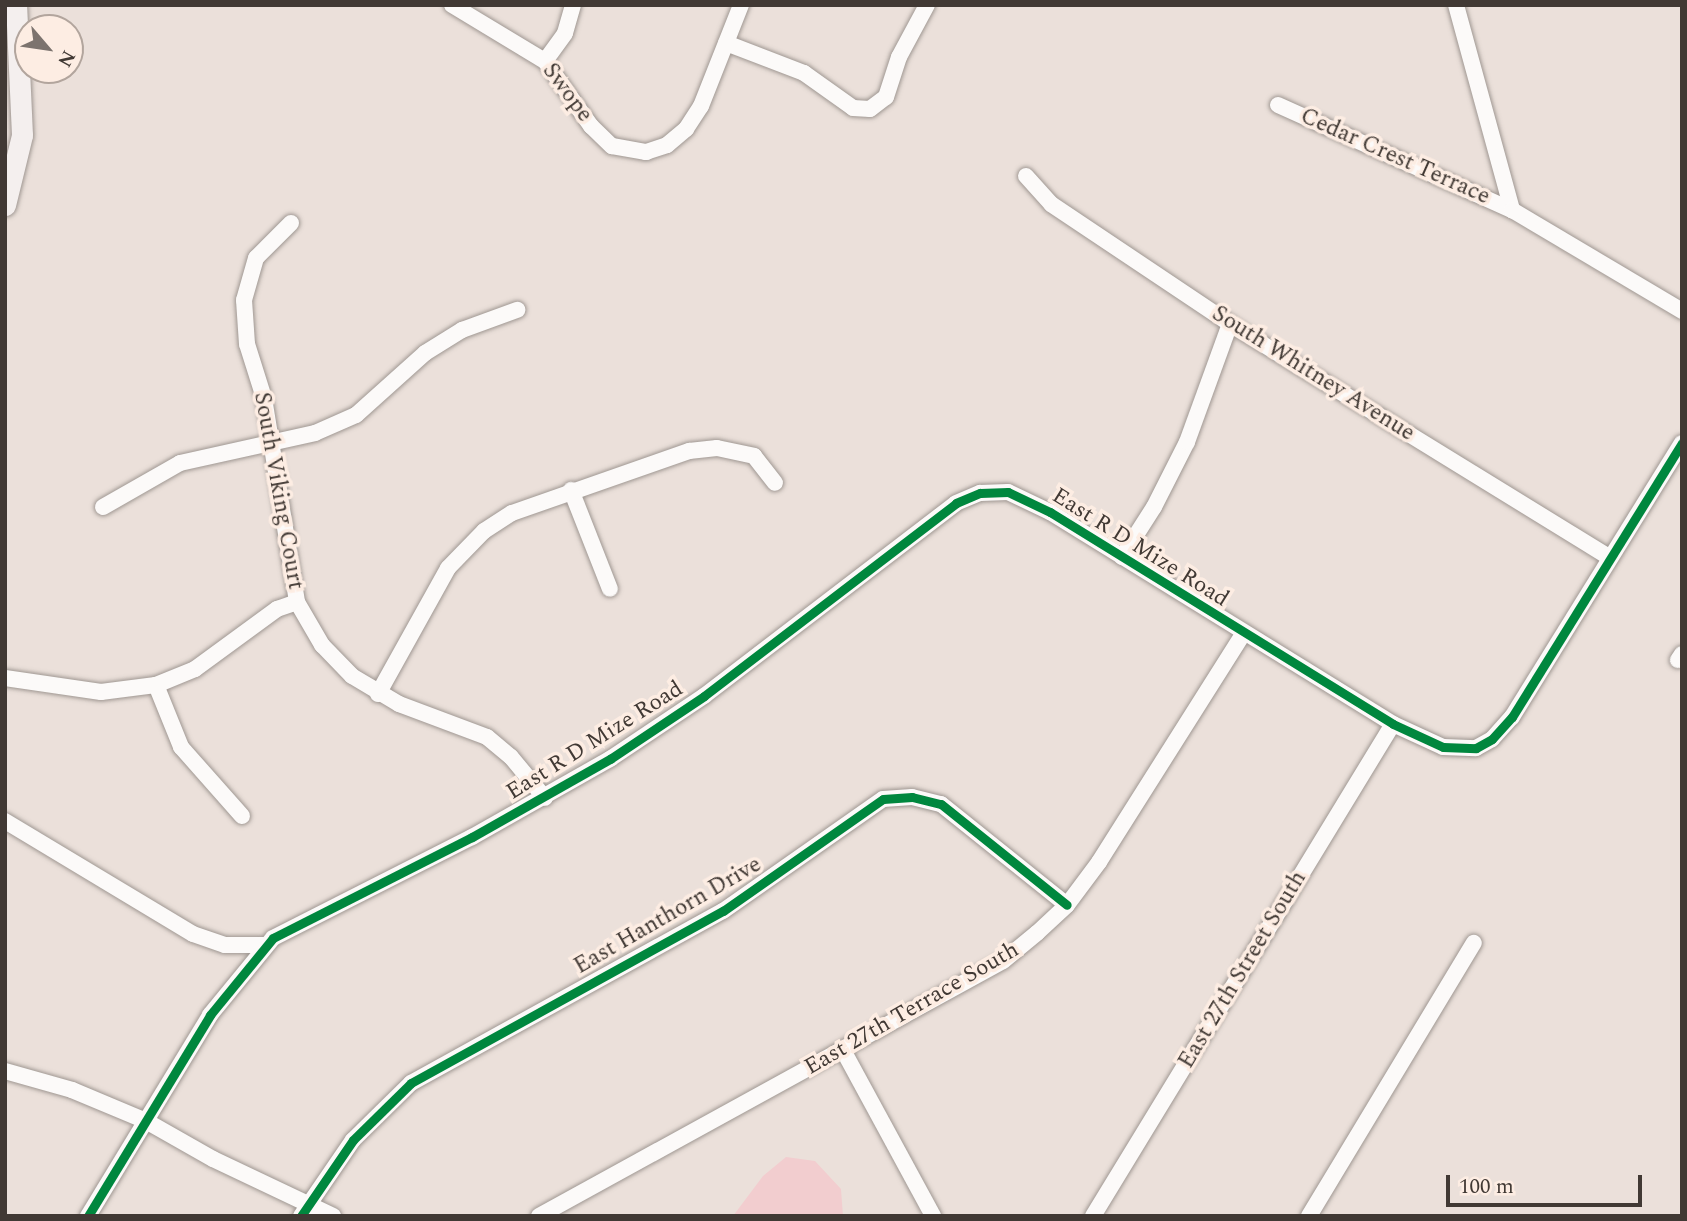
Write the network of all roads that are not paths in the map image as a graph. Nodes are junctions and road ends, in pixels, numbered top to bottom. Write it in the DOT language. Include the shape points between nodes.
graph roads {
  1 [pos="16,5"];
  2 [pos="452,5"];
  3 [pos="573,5"];
  4 [pos="741,5"];
  5 [pos="926,5"];
  6 [pos="1456,5"];
  7 [pos="726,43"];
  8 [pos="545,61"];
  9 [pos="1278,104"];
  10 [pos="1026,176"];
  11 [pos="5,205"];
  12 [pos="1512,210"];
  13 [pos="291,223"];
  14 [pos="517,310"];
  15 [pos="1682,311"];
  16 [pos="1230,324"];
  17 [pos="272,441"];
  18 [pos="1682,443"];
  19 [pos="775,483"];
  20 [pos="571,490"];
  21 [pos="103,507"];
  22 [pos="1122,557"];
  23 [pos="1610,558"];
  24 [pos="610,589"];
  25 [pos="297,602"];
  26 [pos="1243,634"];
  27 [pos="5,678"];
  28 [pos="156,685"];
  29 [pos="378,694"];
  30 [pos="1393,724"];
  31 [pos="545,798"];
  32 [pos="242,816"];
  33 [pos="5,821"];
  34 [pos="1067,905"];
  35 [pos="1474,943"];
  36 [pos="266,945"];
  37 [pos="843,1050"];
  38 [pos="5,1071"];
  39 [pos="146,1121"];
  40 [pos="305,1210"];
  41 [pos="88,1216"];
  42 [pos="333,1216"];
  43 [pos="538,1216"];
  44 [pos="933,1216"];
  45 [pos="1093,1216"];
  46 [pos="1309,1216"];
  1 -- 11 [label="main road" via="22,135"];
  2 -- 8 [label="street, Swope"];
  3 -- 8 [label="street" via="565,33"];
  4 -- 7 [label="street"];
  5 -- 7 [label="street" via="899,57 886,97 870,109 853,108 804,73"];
  6 -- 12 [label="street" via="1500,180"];
  7 -- 8 [label="street, Swope" via="701,106 686,129 667,145 646,152 612,146 591,126"];
  9 -- 12 [label="street, Cedar Crest Terrace"];
  10 -- 16 [label="street, South Whitney Avenue" via="1051,204"];
  12 -- 15 [label="street, Cedar Crest Terrace"];
  13 -- 17 [label="street, South Viking Court" via="273,237 252,266 244,300 247,344"];
  14 -- 17 [label="street" via="461,330 425,353 356,415 315,433"];
  16 -- 22 [label="street" via="1187,442"];
  16 -- 23 [label="street, South Whitney Avenue"];
  17 -- 21 [label="street" via="180,463"];
  17 -- 25 [label="street, South Viking Court"];
  18 -- 23 [label="street, East R D Mize Road"];
  19 -- 20 [label="street" via="754,456 718,448 666,457"];
  20 -- 24 [label="street"];
  20 -- 29 [label="street" via="512,513 484,531 448,568"];
  22 -- 26 [label="street, East R D Mize Road"];
  22 -- 31 [label="street, East R D Mize Road" via="1007,492 980,494 956,503 704,696"];
  23 -- 30 [label="street, East R D Mize Road" via="1511,717 1492,738 1476,748 1443,747"];
  25 -- 28 [label="street" via="277,609 195,669"];
  25 -- 29 [label="street, South Viking Court" via="322,645"];
  26 -- 30 [label="street, East R D Mize Road"];
  26 -- 34 [label="street, East 27th Terrace South"];
  27 -- 28 [label="street" via="102,692"];
  28 -- 32 [label="street" via="181,747"];
  29 -- 31 [label="street, South Viking Court" via="487,737 512,757"];
  30 -- 45 [label="street, East 27th Street South"];
  31 -- 36 [label="street, East R D Mize Road"];
  33 -- 36 [label="street, East R D Mize Road" via="193,934 225,944"];
  34 -- 37 [label="street, East 27th Terrace South" via="1003,961"];
  34 -- 40 [label="street, East Hanthorn Drive" via="941,804 912,797 883,799 723,911 411,1083 353,1140"];
  35 -- 46 [label="street"];
  36 -- 39 [label="street" via="210,1014"];
  37 -- 43 [label="street, East 27th Terrace South"];
  37 -- 44 [label="street"];
  38 -- 39 [label="street" via="72,1090"];
  39 -- 40 [label="street"];
  39 -- 41 [label="street"];
  40 -- 42 [label="street"];
}
